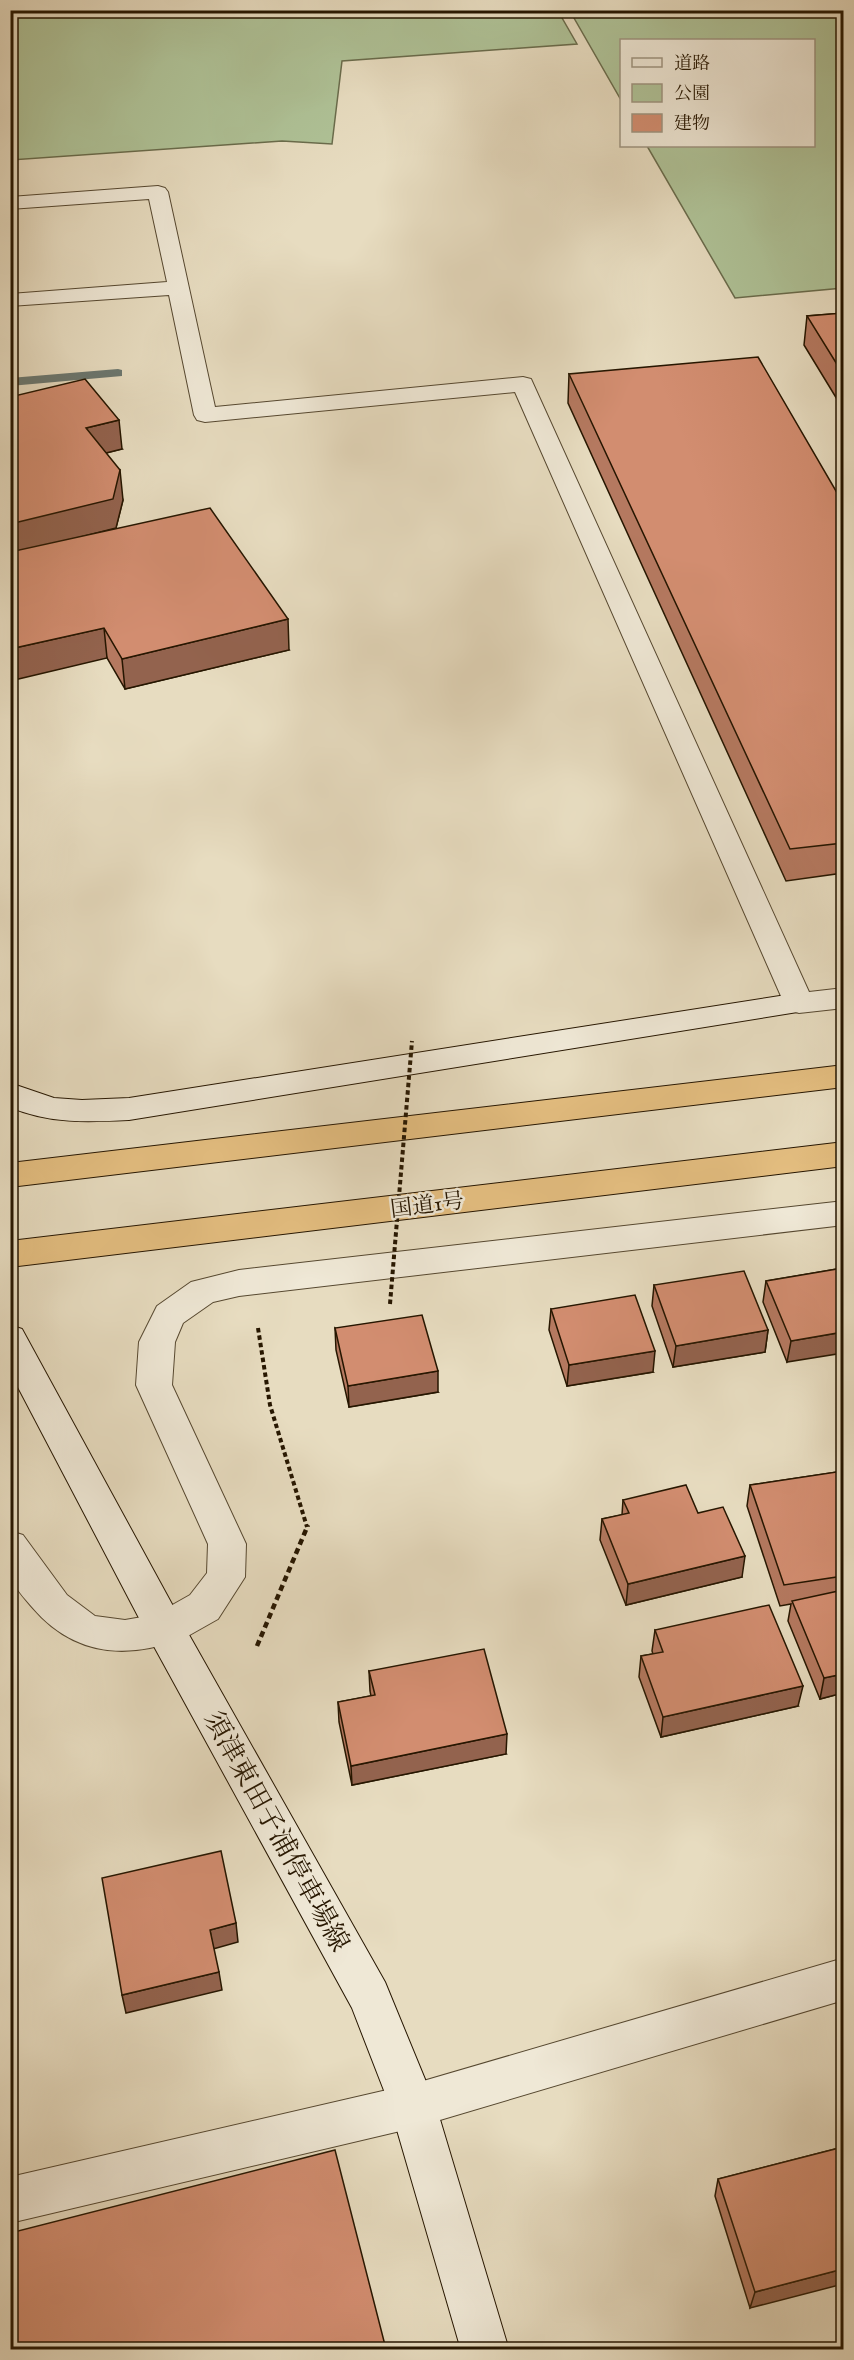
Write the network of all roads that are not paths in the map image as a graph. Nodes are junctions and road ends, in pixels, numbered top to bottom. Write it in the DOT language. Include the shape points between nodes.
graph roads {
  1 [pos="10,203"];
  2 [pos="177,288"];
  3 [pos="10,300"];
  4 [pos="843,998"];
  5 [pos="799,1003"];
  6 [pos="843,1076"];
  7 [pos="10,1094"];
  8 [pos="843,1154"];
  9 [pos="10,1175"];
  10 [pos="843,1213"];
  11 [pos="10,1254"];
  12 [pos="10,1338"];
  13 [pos="10,1546"];
  14 [pos="165,1629"];
  15 [pos="843,1979"];
  16 [pos="413,2106"];
  17 [pos="10,2200"];
  18 [pos="485,2349"];
  1 -- 2 [label="street" via="158,192"];
  2 -- 3 [label="street"];
  2 -- 5 [label="street" via="205,415 523,384"];
  4 -- 5 [label="street"];
  5 -- 7 [label="street" via="129,1108 71,1111 34,1106"];
  6 -- 9 [label="highway"];
  8 -- 11 [label="highway, 国道1号"];
  10 -- 14 [label="street" via="239,1283 203,1291 169,1315 157,1342 154,1385 227,1544 226,1577 204,1607"];
  12 -- 14 [label="street, 須津東田子浦停車場線"];
  13 -- 14 [label="lane" via="49,1604 81,1628 120,1636"];
  14 -- 16 [label="street, 須津東田子浦停車場線" via="369,1997"];
  15 -- 16 [label="street"];
  16 -- 17 [label="street"];
  16 -- 18 [label="street, 須津東田子浦停車場線"];
}
